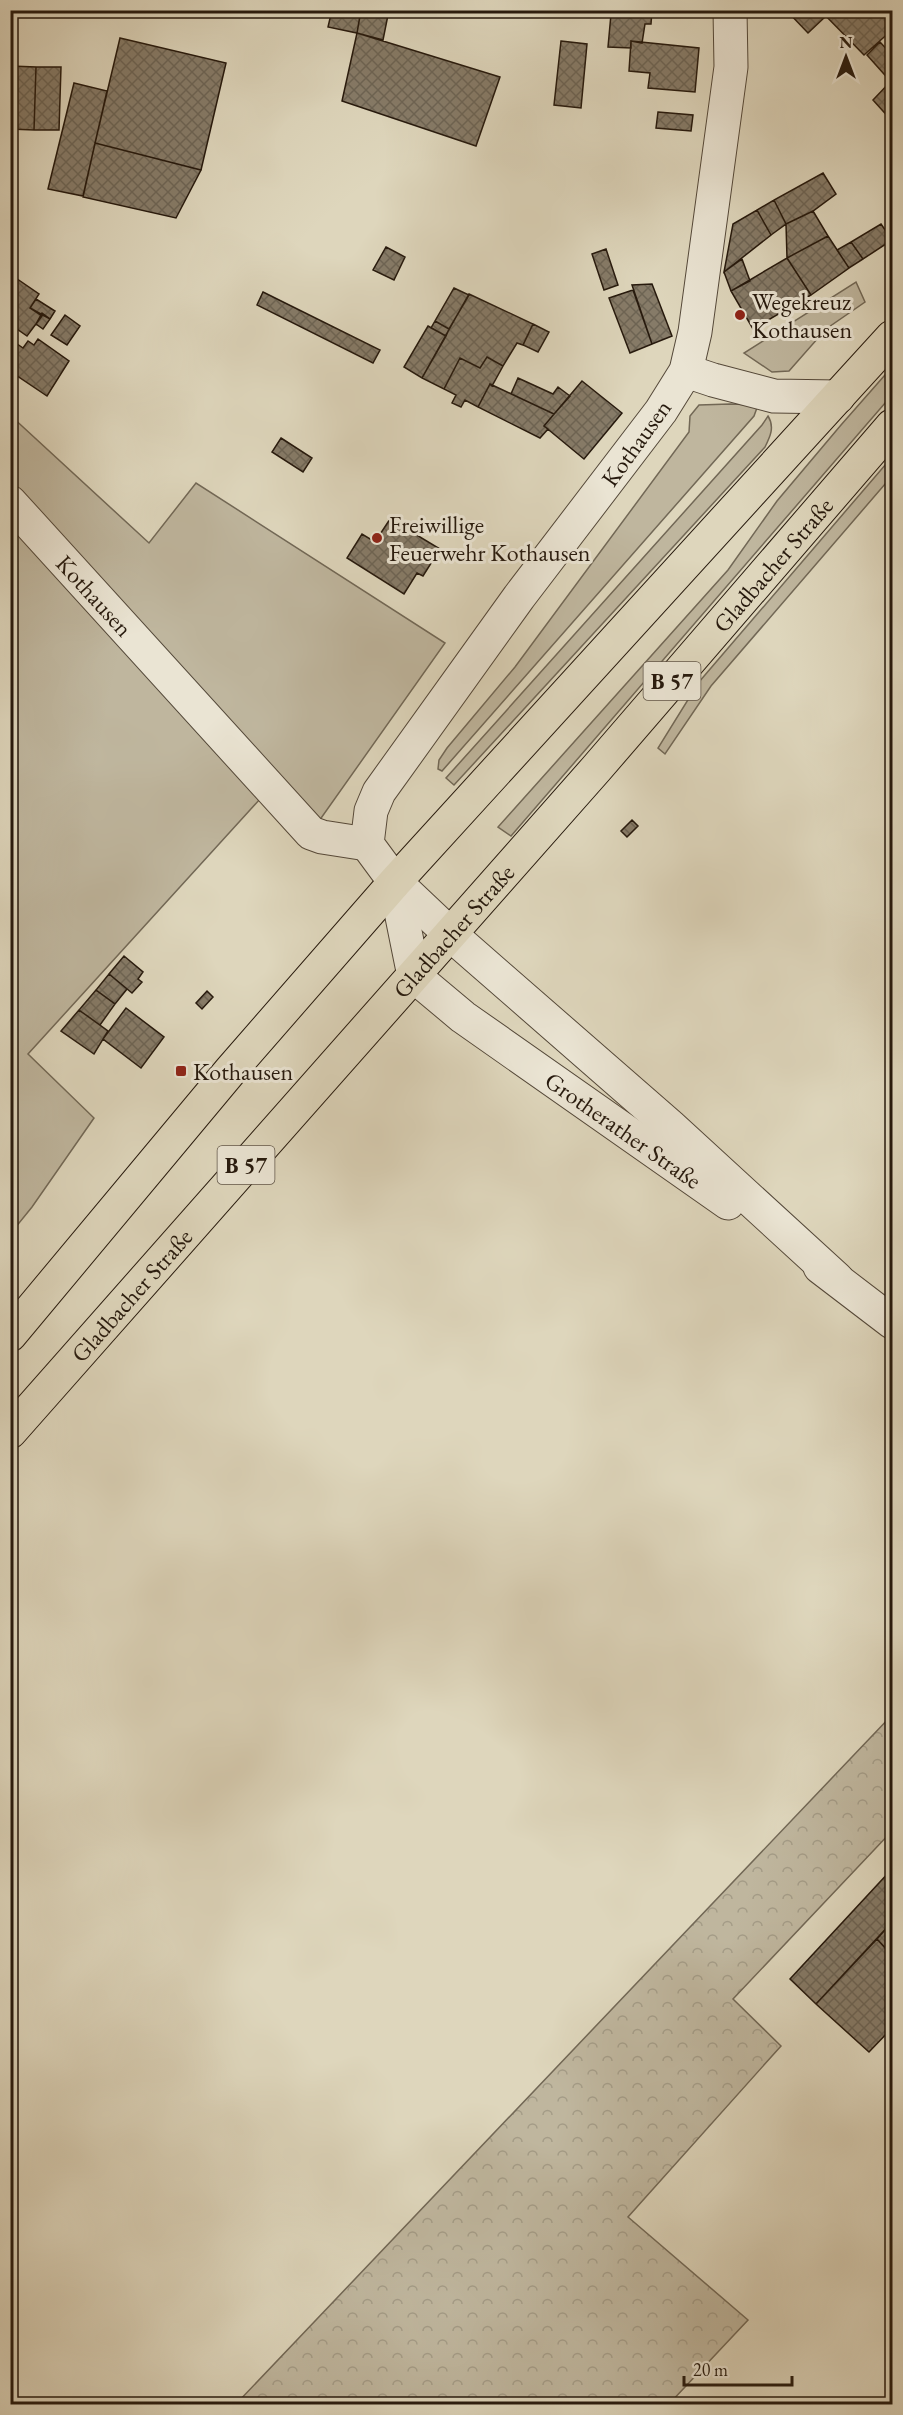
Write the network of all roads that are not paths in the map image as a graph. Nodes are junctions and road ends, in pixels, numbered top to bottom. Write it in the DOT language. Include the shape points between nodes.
graph roads {
  1 [pos="730,10"];
  2 [pos="892,337"];
  3 [pos="686,371"];
  4 [pos="838,397"];
  5 [pos="892,426"];
  6 [pos="10,502"];
  7 [pos="367,844"];
  8 [pos="395,882"];
  9 [pos="450,934"];
  10 [pos="414,975"];
  11 [pos="837,1280"];
  12 [pos="892,1322"];
  13 [pos="10,1335"];
  14 [pos="10,1432"];
  1 -- 3 [label="street, Kothausen" via="731,67 695,332"];
  2 -- 4 [label="main road, B 57"];
  3 -- 4 [label="street" via="774,396"];
  3 -- 7 [label="street, Kothausen" via="661,411 519,597 379,792 371,811"];
  4 -- 8 [label="main road, B 57"];
  5 -- 9 [label="main road, Gladbacher Straße / B 57"];
  6 -- 7 [label="street, Kothausen" via="311,833"];
  7 -- 8 [label="street"];
  8 -- 9 [label="street, Grotherather Straße"];
  8 -- 10 [label="street"];
  8 -- 13 [label="main road, B 57" via="231,1070"];
  9 -- 10 [label="main road, Gladbacher Straße / B 57"];
  9 -- 11 [label="street, Grotherather Straße" via="670,1126"];
  10 -- 11 [label="street, Grotherather Straße" via="463,1017"];
  10 -- 14 [label="main road, Gladbacher Straße / B 57"];
  11 -- 12 [label="street, Grotherather Straße"];
}
